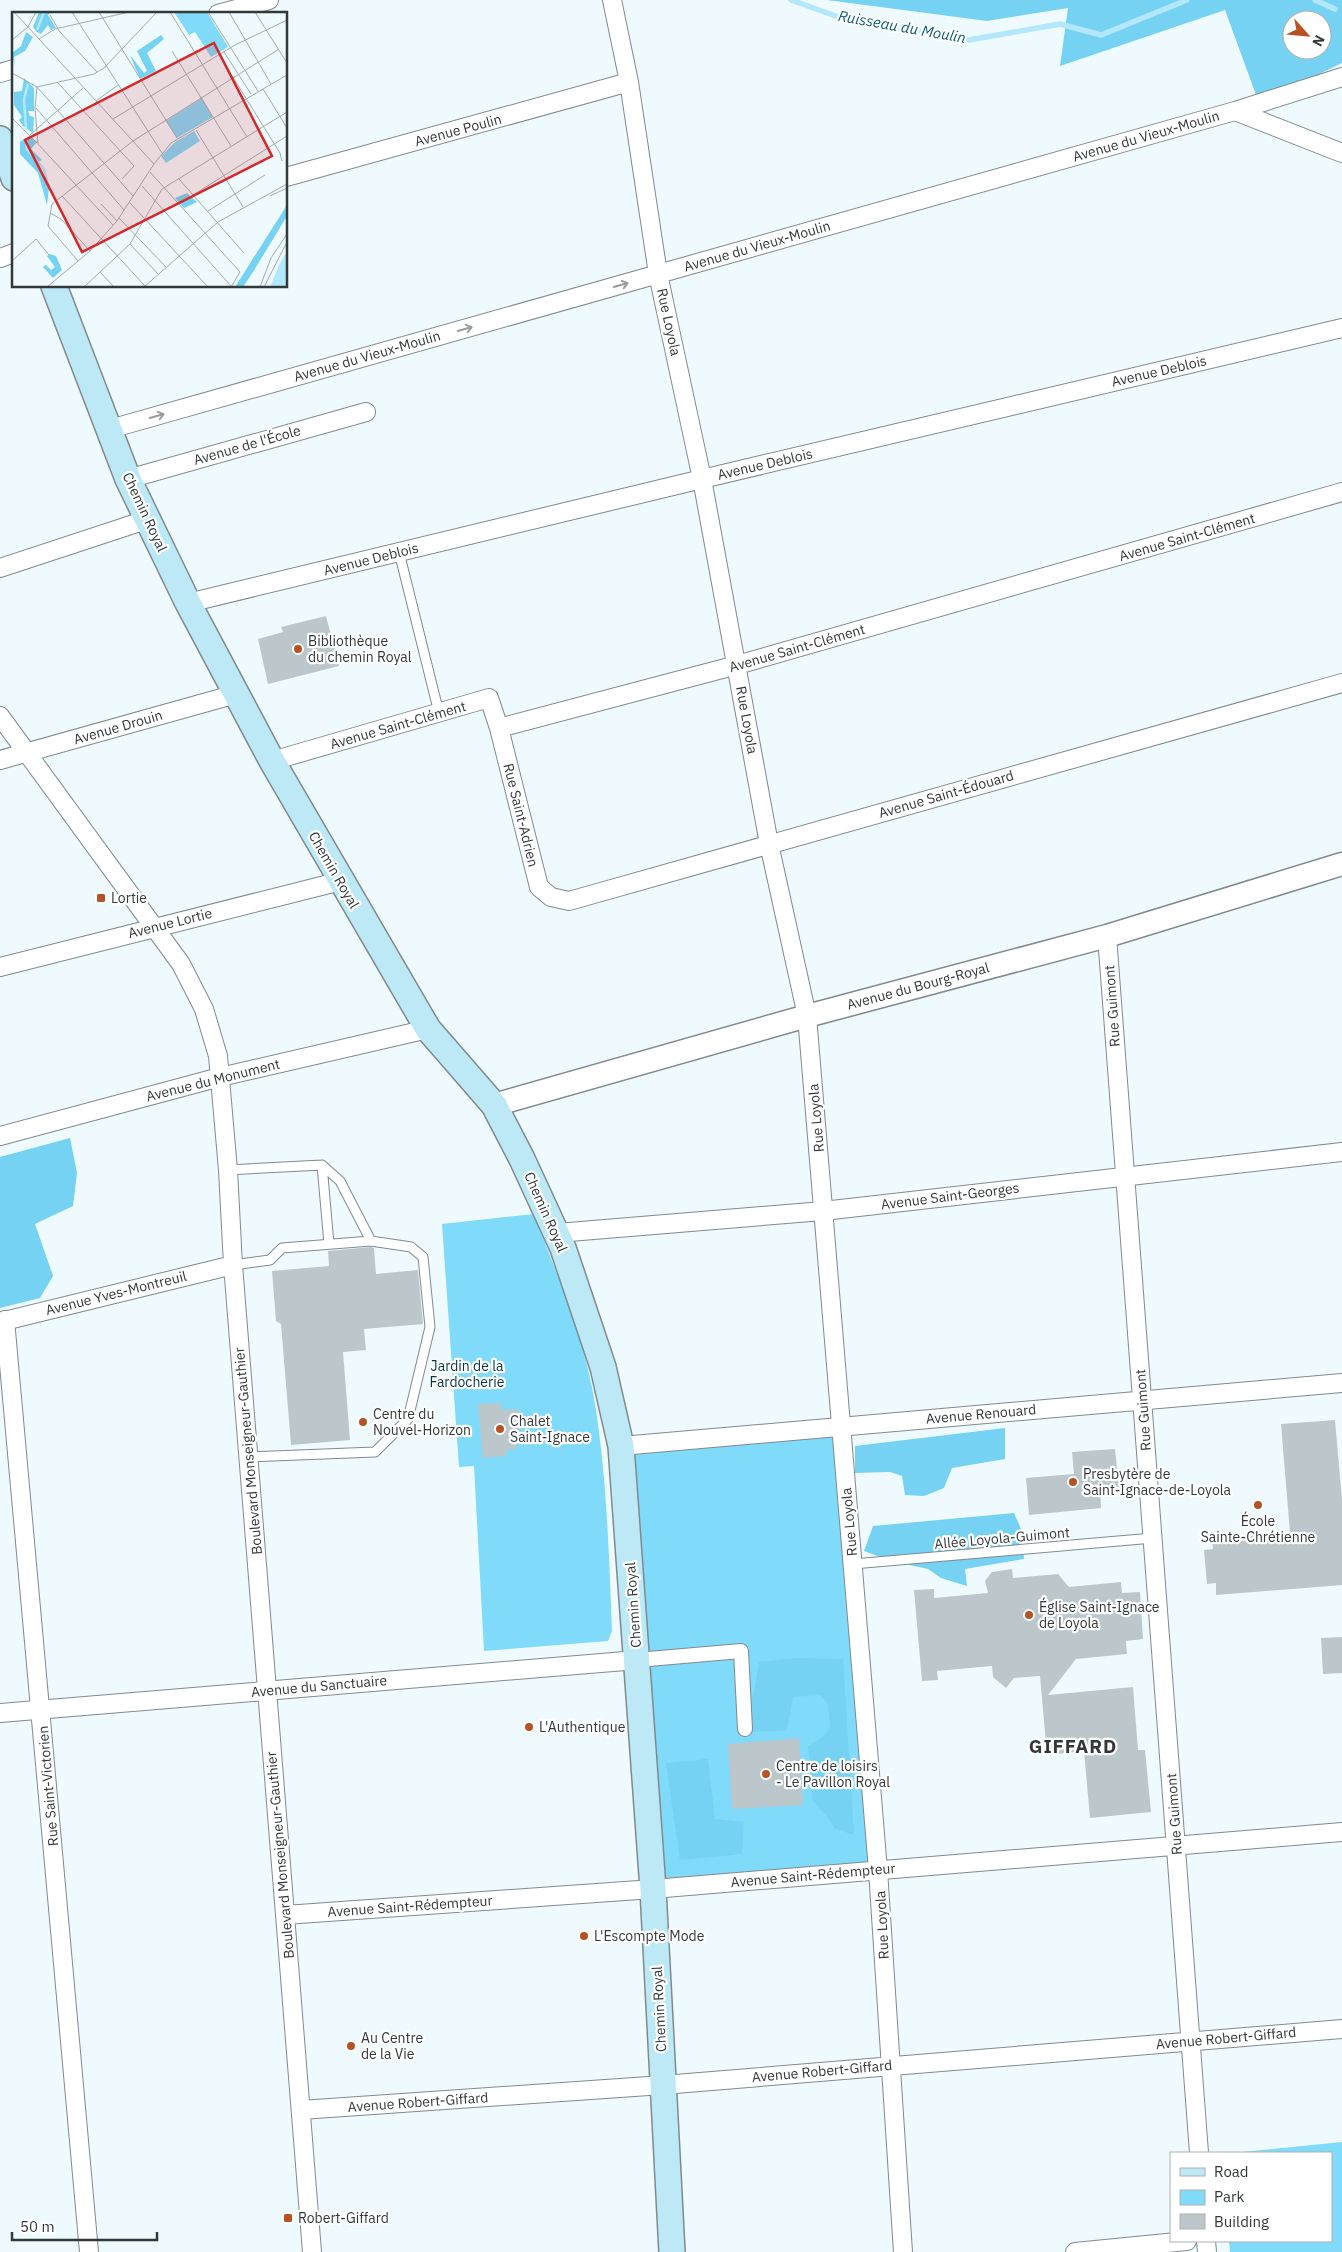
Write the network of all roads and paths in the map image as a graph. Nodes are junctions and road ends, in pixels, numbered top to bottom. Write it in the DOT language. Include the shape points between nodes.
graph roads {
  1 [pos="269,0"];
  2 [pos="612,0"];
  3 [pos="225,12"];
  4 [pos="1342,77"];
  5 [pos="629,82"];
  6 [pos="1235,111"];
  7 [pos="0,139"];
  8 [pos="1342,153"];
  9 [pos="12,172"];
  10 [pos="288,176"];
  11 [pos="12,254"];
  12 [pos="0,258"];
  13 [pos="658,274"];
  14 [pos="55,288"];
  15 [pos="1342,328"];
  16 [pos="366,412"];
  17 [pos="110,429"];
  18 [pos="128,479"];
  19 [pos="702,479"];
  20 [pos="1342,492"];
  21 [pos="149,519"];
  22 [pos="399,552"];
  23 [pos="0,568"];
  24 [pos="188,603"];
  25 [pos="737,665"];
  26 [pos="1342,682"];
  27 [pos="236,694"];
  28 [pos="439,713"];
  29 [pos="0,716"];
  30 [pos="499,728"];
  31 [pos="26,752"];
  32 [pos="0,760"];
  33 [pos="272,762"];
  34 [pos="769,844"];
  35 [pos="1342,864"];
  36 [pos="341,881"];
  37 [pos="551,897"];
  38 [pos="156,927"];
  39 [pos="1107,936"];
  40 [pos="0,967"];
  41 [pos="807,1016"];
  42 [pos="428,1029"];
  43 [pos="220,1077"];
  44 [pos="494,1105"];
  45 [pos="0,1136"];
  46 [pos="1342,1152"];
  47 [pos="322,1164"];
  48 [pos="228,1170"];
  49 [pos="1125,1176"];
  50 [pos="823,1211"];
  51 [pos="556,1233"];
  52 [pos="371,1241"];
  53 [pos="328,1244"];
  54 [pos="232,1265"];
  55 [pos="2,1321"];
  56 [pos="1342,1383"];
  57 [pos="1142,1400"];
  58 [pos="841,1427"];
  59 [pos="621,1446"];
  60 [pos="248,1457"];
  61 [pos="1153,1538"];
  62 [pos="853,1564"];
  63 [pos="637,1660"];
  64 [pos="267,1690"];
  65 [pos="41,1709"];
  66 [pos="0,1713"];
  67 [pos="745,1729"];
  68 [pos="1342,1832"];
  69 [pos="1176,1845"];
  70 [pos="878,1870"];
  71 [pos="653,1889"];
  72 [pos="285,1916"];
  73 [pos="1342,2029"];
  74 [pos="1191,2041"];
  75 [pos="889,2066"];
  76 [pos="663,2085"];
  77 [pos="302,2110"];
  78 [pos="1199,2152"];
  79 [pos="1177,2242"];
  80 [pos="89,2252"];
  81 [pos="312,2252"];
  82 [pos="672,2252"];
  83 [pos="903,2252"];
  84 [pos="1075,2252"];
  1 -- 3 [label="street"];
  2 -- 5 [label="street, Rue Loyola"];
  4 -- 6 [label="street"];
  5 -- 10 [label="street, Avenue Poulin"];
  5 -- 13 [label="street, Rue Loyola"];
  6 -- 8 [label="street, Avenue du Vieux-Moulin"];
  6 -- 13 [label="street, Avenue du Vieux-Moulin"];
  7 -- 9 [label="main road"];
  11 -- 12 [label="street"];
  17 -- 13 [label="street, Avenue du Vieux-Moulin, one-way"];
  13 -- 19 [label="street, Rue Loyola"];
  14 -- 17 [label="main road, Chemin Royal"];
  15 -- 19 [label="street, Avenue Deblois"];
  16 -- 18 [label="street, Avenue de l'École"];
  17 -- 18 [label="main road, Chemin Royal"];
  18 -- 21 [label="main road, Chemin Royal"];
  19 -- 22 [label="street, Avenue Deblois"];
  19 -- 25 [label="street, Rue Loyola"];
  20 -- 25 [label="street, Avenue Saint-Clément"];
  21 -- 23 [label="street"];
  21 -- 24 [label="main road, Chemin Royal"];
  22 -- 24 [label="street, Avenue Deblois"];
  22 -- 28 [label="lane"];
  24 -- 27 [label="main road, Chemin Royal"];
  25 -- 30 [label="street, Avenue Saint-Clément"];
  25 -- 34 [label="street, Rue Loyola"];
  26 -- 34 [label="street, Avenue Saint-Édouard"];
  27 -- 31 [label="street, Avenue Drouin"];
  27 -- 33 [label="main road, Chemin Royal"];
  28 -- 30 [label="street, Avenue Saint-Clément" via="489,698"];
  28 -- 33 [label="street, Avenue Saint-Clément"];
  29 -- 31 [label="street, Boulevard Monseigneur-Gauthier"];
  30 -- 37 [label="street, Rue Saint-Adrien" via="539,887"];
  31 -- 32 [label="street, Avenue Drouin"];
  31 -- 38 [label="street, Boulevard Monseigneur-Gauthier"];
  33 -- 36 [label="main road, Chemin Royal"];
  34 -- 37 [label="street, Avenue Saint-Édouard" via="569,901"];
  34 -- 41 [label="street, Rue Loyola"];
  35 -- 39 [label="street, Avenue du Bourg-Royal"];
  36 -- 38 [label="street, Avenue Lortie"];
  36 -- 42 [label="main road, Chemin Royal"];
  38 -- 40 [label="street, Avenue Lortie"];
  38 -- 43 [label="street, Boulevard Monseigneur-Gauthier" via="181,964 204,1009 218,1056"];
  39 -- 41 [label="street, Avenue du Bourg-Royal"];
  39 -- 49 [label="street, Rue Guimont"];
  41 -- 44 [label="street, Avenue du Bourg-Royal"];
  41 -- 50 [label="street, Rue Loyola"];
  42 -- 43 [label="street, Avenue du Monument"];
  42 -- 44 [label="main road, Chemin Royal"];
  43 -- 45 [label="street, Avenue du Monument"];
  43 -- 48 [label="street, Boulevard Monseigneur-Gauthier"];
  44 -- 51 [label="main road, Chemin Royal"];
  46 -- 49 [label="street, Avenue Saint-Georges"];
  47 -- 48 [label="lane"];
  47 -- 52 [label="lane" via="340,1181"];
  47 -- 53 [label="lane"];
  48 -- 54 [label="street, Boulevard Monseigneur-Gauthier"];
  49 -- 50 [label="street, Avenue Saint-Georges"];
  49 -- 57 [label="street, Rue Guimont"];
  50 -- 51 [label="street, Avenue Saint-Georges"];
  50 -- 58 [label="street, Rue Loyola"];
  51 -- 59 [label="main road, Chemin Royal" via="603,1367"];
  52 -- 53 [label="lane"];
  52 -- 60 [label="lane" via="411,1247 423,1257 430,1327 408,1419 375,1452"];
  53 -- 54 [label="lane" via="282,1248 270,1260"];
  54 -- 55 [label="street, Avenue Yves-Montreuil"];
  54 -- 60 [label="street, Boulevard Monseigneur-Gauthier"];
  55 -- 65 [label="street, Rue Saint-Victorien"];
  56 -- 57 [label="street, Avenue Renouard"];
  57 -- 58 [label="street, Avenue Renouard"];
  57 -- 61 [label="street, Rue Guimont"];
  58 -- 59 [label="street, Avenue Renouard"];
  58 -- 62 [label="street, Rue Loyola"];
  59 -- 63 [label="main road, Chemin Royal"];
  60 -- 64 [label="street, Boulevard Monseigneur-Gauthier"];
  61 -- 62 [label="lane, Allée Loyola-Guimont"];
  61 -- 69 [label="street, Rue Guimont"];
  62 -- 70 [label="street, Rue Loyola"];
  63 -- 64 [label="street, Avenue du Sanctuaire"];
  63 -- 67 [label="street" via="741,1651"];
  63 -- 71 [label="main road, Chemin Royal"];
  64 -- 65 [label="street, Avenue du Sanctuaire"];
  64 -- 72 [label="street, Boulevard Monseigneur-Gauthier"];
  65 -- 66 [label="street, Avenue du Sanctuaire"];
  65 -- 80 [label="street, Rue Saint-Victorien"];
  68 -- 69 [label="street, Avenue Saint-Rédempteur"];
  69 -- 70 [label="street, Avenue Saint-Rédempteur"];
  69 -- 74 [label="street, Rue Guimont"];
  70 -- 71 [label="street, Avenue Saint-Rédempteur"];
  70 -- 75 [label="street, Rue Loyola"];
  71 -- 72 [label="street, Avenue Saint-Rédempteur"];
  71 -- 76 [label="main road, Chemin Royal"];
  72 -- 77 [label="street, Boulevard Monseigneur-Gauthier"];
  73 -- 74 [label="street, Avenue Robert-Giffard"];
  74 -- 75 [label="street, Avenue Robert-Giffard"];
  74 -- 78 [label="street, Rue Guimont"];
  75 -- 76 [label="street, Avenue Robert-Giffard"];
  75 -- 83 [label="street, Rue Loyola"];
  76 -- 77 [label="street, Avenue Robert-Giffard"];
  76 -- 82 [label="main road, Chemin Royal"];
  77 -- 81 [label="street, Boulevard Monseigneur-Gauthier"];
  79 -- 84 [label="street"];
}
